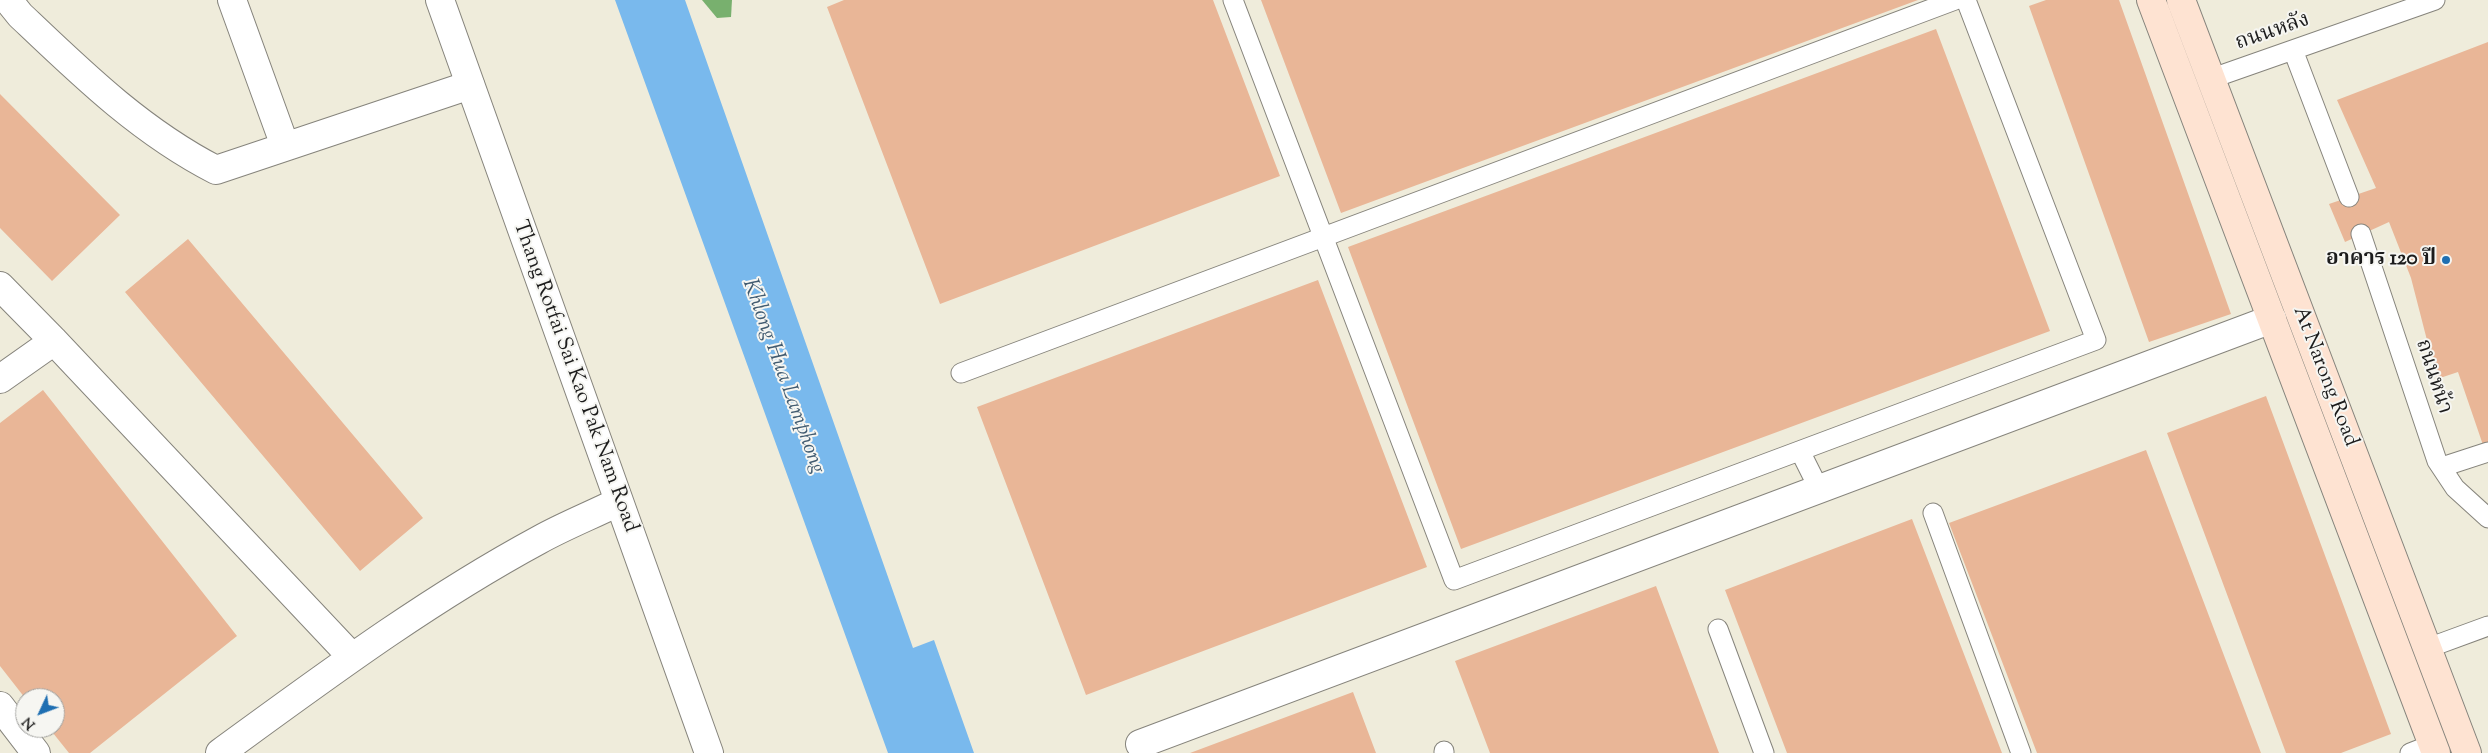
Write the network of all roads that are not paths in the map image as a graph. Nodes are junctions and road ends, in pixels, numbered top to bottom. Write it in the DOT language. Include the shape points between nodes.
graph roads {
  1 [pos="8,0"];
  2 [pos="232,0"];
  3 [pos="440,0"];
  4 [pos="1233,0"];
  5 [pos="1954,0"];
  6 [pos="1966,0"];
  7 [pos="2151,0"];
  8 [pos="2181,0"];
  9 [pos="2436,0"];
  10 [pos="2292,50"];
  11 [pos="2210,79"];
  12 [pos="470,86"];
  13 [pos="285,146"];
  14 [pos="2349,197"];
  15 [pos="2361,234"];
  16 [pos="1323,237"];
  17 [pos="0,286"];
  18 [pos="2272,319"];
  19 [pos="54,341"];
  20 [pos="961,373"];
  21 [pos="0,379"];
  22 [pos="1800,450"];
  23 [pos="2488,452"];
  24 [pos="2442,467"];
  25 [pos="1818,489"];
  26 [pos="618,502"];
  27 [pos="1933,513"];
  28 [pos="2488,518"];
  29 [pos="2488,626"];
  30 [pos="1718,629"];
  31 [pos="2428,648"];
  32 [pos="352,656"];
  33 [pos="0,706"];
  34 [pos="1140,744"];
  35 [pos="2426,750"];
  36 [pos="36,753"];
  37 [pos="220,753"];
  38 [pos="709,753"];
  39 [pos="1764,753"];
  40 [pos="2021,753"];
  41 [pos="2467,753"];
  1 -- 13 [label="street" via="114,103 191,157 216,170"];
  2 -- 13 [label="street"];
  3 -- 12 [label="street, Thang Rotfai Sai Kao Pak Nam Road"];
  4 -- 16 [label="lane"];
  5 -- 16 [label="lane"];
  6 -- 22 [label="lane" via="2096,340"];
  7 -- 18 [label="main road, At Narong Road"];
  8 -- 11 [label="main road, At Narong Road"];
  9 -- 10 [label="lane, ถนนหลัง"];
  10 -- 11 [label="lane, ถนนหลัง"];
  10 -- 14 [label="lane"];
  11 -- 31 [label="main road, At Narong Road"];
  12 -- 13 [label="street"];
  12 -- 26 [label="street, Thang Rotfai Sai Kao Pak Nam Road"];
  15 -- 24 [label="lane, ถนนหน้า" via="2436,461"];
  16 -- 20 [label="lane"];
  16 -- 22 [label="lane" via="1454,580"];
  17 -- 19 [label="street"];
  18 -- 25 [label="street"];
  18 -- 35 [label="main road, At Narong Road"];
  19 -- 21 [label="street"];
  19 -- 32 [label="street"];
  22 -- 25 [label="lane"];
  23 -- 24 [label="lane"];
  24 -- 28 [label="lane, ถนนหน้า" via="2455,488"];
  25 -- 34 [label="street"];
  26 -- 32 [label="street" via="539,539"];
  26 -- 38 [label="street, Thang Rotfai Sai Kao Pak Nam Road"];
  27 -- 40 [label="lane"];
  29 -- 31 [label="lane"];
  30 -- 39 [label="lane"];
  31 -- 41 [label="main road, At Narong Road"];
  32 -- 37 [label="street"];
  33 -- 36 [label="street"];
}
